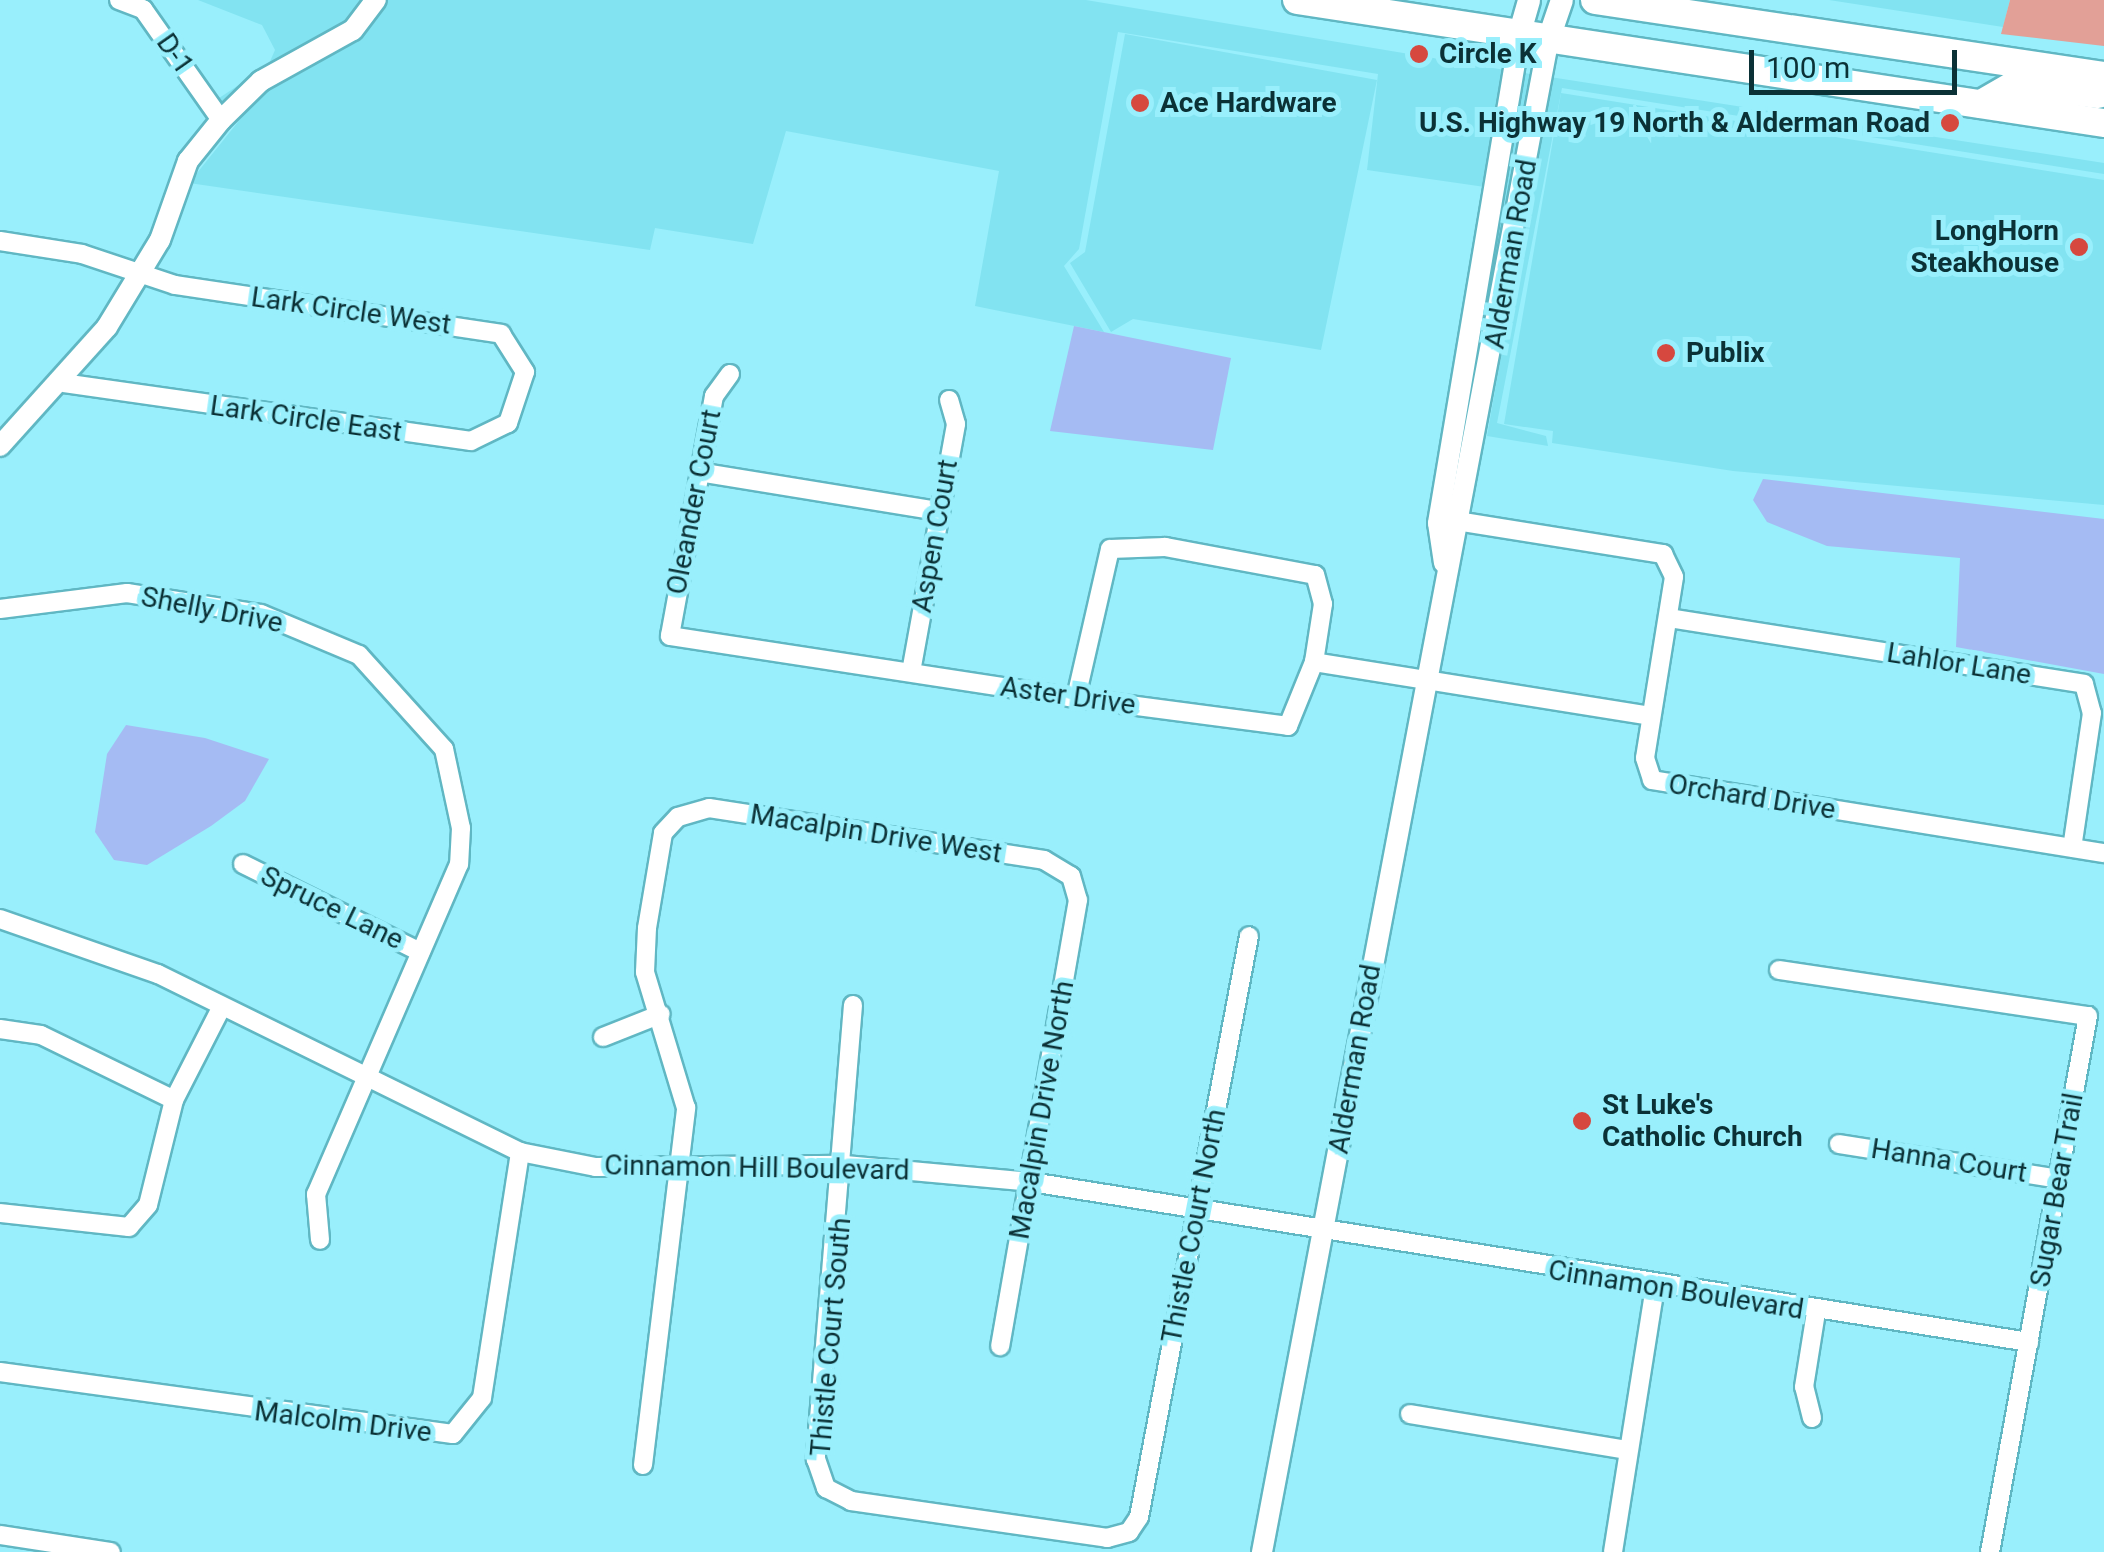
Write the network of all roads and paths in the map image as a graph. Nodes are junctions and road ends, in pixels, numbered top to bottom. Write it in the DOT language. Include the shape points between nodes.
graph roads {
  1 [pos="119,0"];
  2 [pos="376,0"];
  3 [pos="1297,0"];
  4 [pos="1529,0"];
  5 [pos="1562,0"];
  6 [pos="1595,0"];
  7 [pos="1520,32"];
  8 [pos="1549,38"];
  9 [pos="2104,76"];
  10 [pos="2104,95"];
  11 [pos="1981,104"];
  12 [pos="221,120"];
  13 [pos="2104,123"];
  14 [pos="0,241"];
  15 [pos="142,270"];
  16 [pos="730,374"];
  17 [pos="64,383"];
  18 [pos="524,390"];
  19 [pos="949,400"];
  20 [pos="0,446"];
  21 [pos="699,472"];
  22 [pos="936,511"];
  23 [pos="1463,522"];
  24 [pos="1444,566"];
  25 [pos="0,608"];
  26 [pos="1669,618"];
  27 [pos="670,636"];
  28 [pos="1314,662"];
  29 [pos="911,672"];
  30 [pos="1422,680"];
  31 [pos="1076,698"];
  32 [pos="1650,716"];
  33 [pos="2072,848"];
  34 [pos="2104,853"];
  35 [pos="243,864"];
  36 [pos="1070,876"];
  37 [pos="0,919"];
  38 [pos="1249,936"];
  39 [pos="420,952"];
  40 [pos="1779,970"];
  41 [pos="853,1005"];
  42 [pos="221,1008"];
  43 [pos="660,1014"];
  44 [pos="0,1029"];
  45 [pos="603,1036"];
  46 [pos="366,1081"];
  47 [pos="174,1100"];
  48 [pos="1839,1144"];
  49 [pos="520,1152"];
  50 [pos="845,1165"];
  51 [pos="676,1172"];
  52 [pos="2059,1178"];
  53 [pos="1032,1182"];
  54 [pos="1197,1211"];
  55 [pos="0,1213"];
  56 [pos="1322,1236"];
  57 [pos="320,1240"];
  58 [pos="1655,1288"];
  59 [pos="1816,1312"];
  60 [pos="2030,1342"];
  61 [pos="1000,1346"];
  62 [pos="0,1372"];
  63 [pos="1410,1414"];
  64 [pos="1812,1418"];
  65 [pos="1628,1450"];
  66 [pos="643,1465"];
  67 [pos="1140,1517"];
  68 [pos="0,1535"];
  69 [pos="110,1552"];
  70 [pos="1262,1552"];
  71 [pos="1613,1552"];
  72 [pos="1990,1552"];
  1 -- 12 [label="street, D-1" via="143,9"];
  2 -- 12 [label="street" via="353,30 261,81"];
  3 -- 7 [label="highway"];
  4 -- 7 [label="main road, Alderman Road"];
  5 -- 8 [label="main road, Alderman Road"];
  6 -- 9 [label="highway"];
  7 -- 8 [label="highway"];
  7 -- 24 [label="street, Alderman Road" via="1438,523"];
  8 -- 11 [label="highway"];
  8 -- 23 [label="street, Alderman Road"];
  10 -- 11 [label="highway" via="2015,84"];
  11 -- 13 [label="highway"];
  12 -- 15 [label="street" via="188,161"];
  14 -- 15 [label="street, Lark Circle West"];
  15 -- 17 [label="street"];
  15 -- 18 [label="street, Lark Circle West" via="175,285 501,334 525,372"];
  16 -- 21 [label="street, Oleander Court" via="714,396"];
  17 -- 18 [label="street, Lark Circle East" via="471,441 508,422"];
  17 -- 20 [label="street"];
  19 -- 22 [label="street, Aspen Court" via="956,424"];
  21 -- 22 [label="street"];
  21 -- 27 [label="street, Oleander Court"];
  22 -- 29 [label="street, Aspen Court"];
  23 -- 24 [label="street, Alderman Road"];
  23 -- 26 [label="street, Orchard Drive" via="1663,554 1674,577"];
  24 -- 30 [label="street, Alderman Road"];
  25 -- 39 [label="street, Shelly Drive" via="127,593 261,614 359,655 444,749 458,804 459,864"];
  26 -- 32 [label="street, Orchard Drive"];
  26 -- 33 [label="street, Lahlor Lane" via="2084,684 2092,713"];
  27 -- 29 [label="street, Aster Drive"];
  28 -- 30 [label="street"];
  28 -- 31 [label="street, Aster Drive" via="1288,726"];
  28 -- 31 [label="street" via="1323,604 1315,575 1130,544 1110,549 1099,570"];
  29 -- 31 [label="street, Aster Drive"];
  30 -- 32 [label="street"];
  30 -- 56 [label="street, Alderman Road"];
  32 -- 33 [label="street, Orchard Drive" via="1645,758 1652,780 1667,786"];
  33 -- 34 [label="street, Orchard Drive"];
  35 -- 39 [label="street, Spruce Lane"];
  36 -- 43 [label="street, Macalpin Drive West" via="1044,860 709,808 678,817 663,834 647,928 646,972"];
  36 -- 53 [label="street, Macalpin Drive North" via="1078,900"];
  37 -- 42 [label="street, Cinnamon Hill Boulevard" via="100,948"];
  38 -- 54 [label="street, Thistle Court North"];
  39 -- 46 [label="street, Shelly Drive"];
  40 -- 52 [label="street, Sugar Bear Trail" via="2088,1016"];
  41 -- 50 [label="street, Thistle Court South"];
  42 -- 46 [label="street, Cinnamon Hill Boulevard"];
  42 -- 47 [label="street"];
  43 -- 45 [label="street"];
  43 -- 51 [label="street" via="686,1108"];
  44 -- 47 [label="street" via="41,1036"];
  46 -- 49 [label="street, Cinnamon Hill Boulevard"];
  46 -- 57 [label="street, Shelly Drive" via="316,1194"];
  47 -- 55 [label="street" via="148,1205 129,1227"];
  48 -- 52 [label="street, Hanna Court"];
  49 -- 51 [label="street, Cinnamon Hill Boulevard"];
  49 -- 62 [label="street, Malcolm Drive" via="482,1398 453,1434"];
  50 -- 51 [label="street, Cinnamon Hill Boulevard"];
  50 -- 53 [label="street, Cinnamon Hill Boulevard"];
  50 -- 67 [label="street, Thistle Court South" via="816,1460 826,1488 851,1501 1107,1538 1130,1532"];
  51 -- 66 [label="street"];
  52 -- 60 [label="street, Sugar Bear Trail"];
  53 -- 54 [label="street, Cinnamon Hill Boulevard"];
  53 -- 61 [label="street, Macalpin Drive North"];
  54 -- 56 [label="street, Cinnamon Hill Boulevard"];
  54 -- 67 [label="street, Thistle Court North"];
  56 -- 58 [label="street, Cinnamon Boulevard"];
  56 -- 70 [label="street, Alderman Road"];
  58 -- 59 [label="street, Cinnamon Boulevard"];
  58 -- 65 [label="street"];
  59 -- 60 [label="street, Cinnamon Boulevard"];
  59 -- 64 [label="street" via="1804,1387"];
  60 -- 72 [label="street, Sugar Bear Trail"];
  63 -- 65 [label="street"];
  65 -- 71 [label="street"];
  68 -- 69 [label="street"];
}
